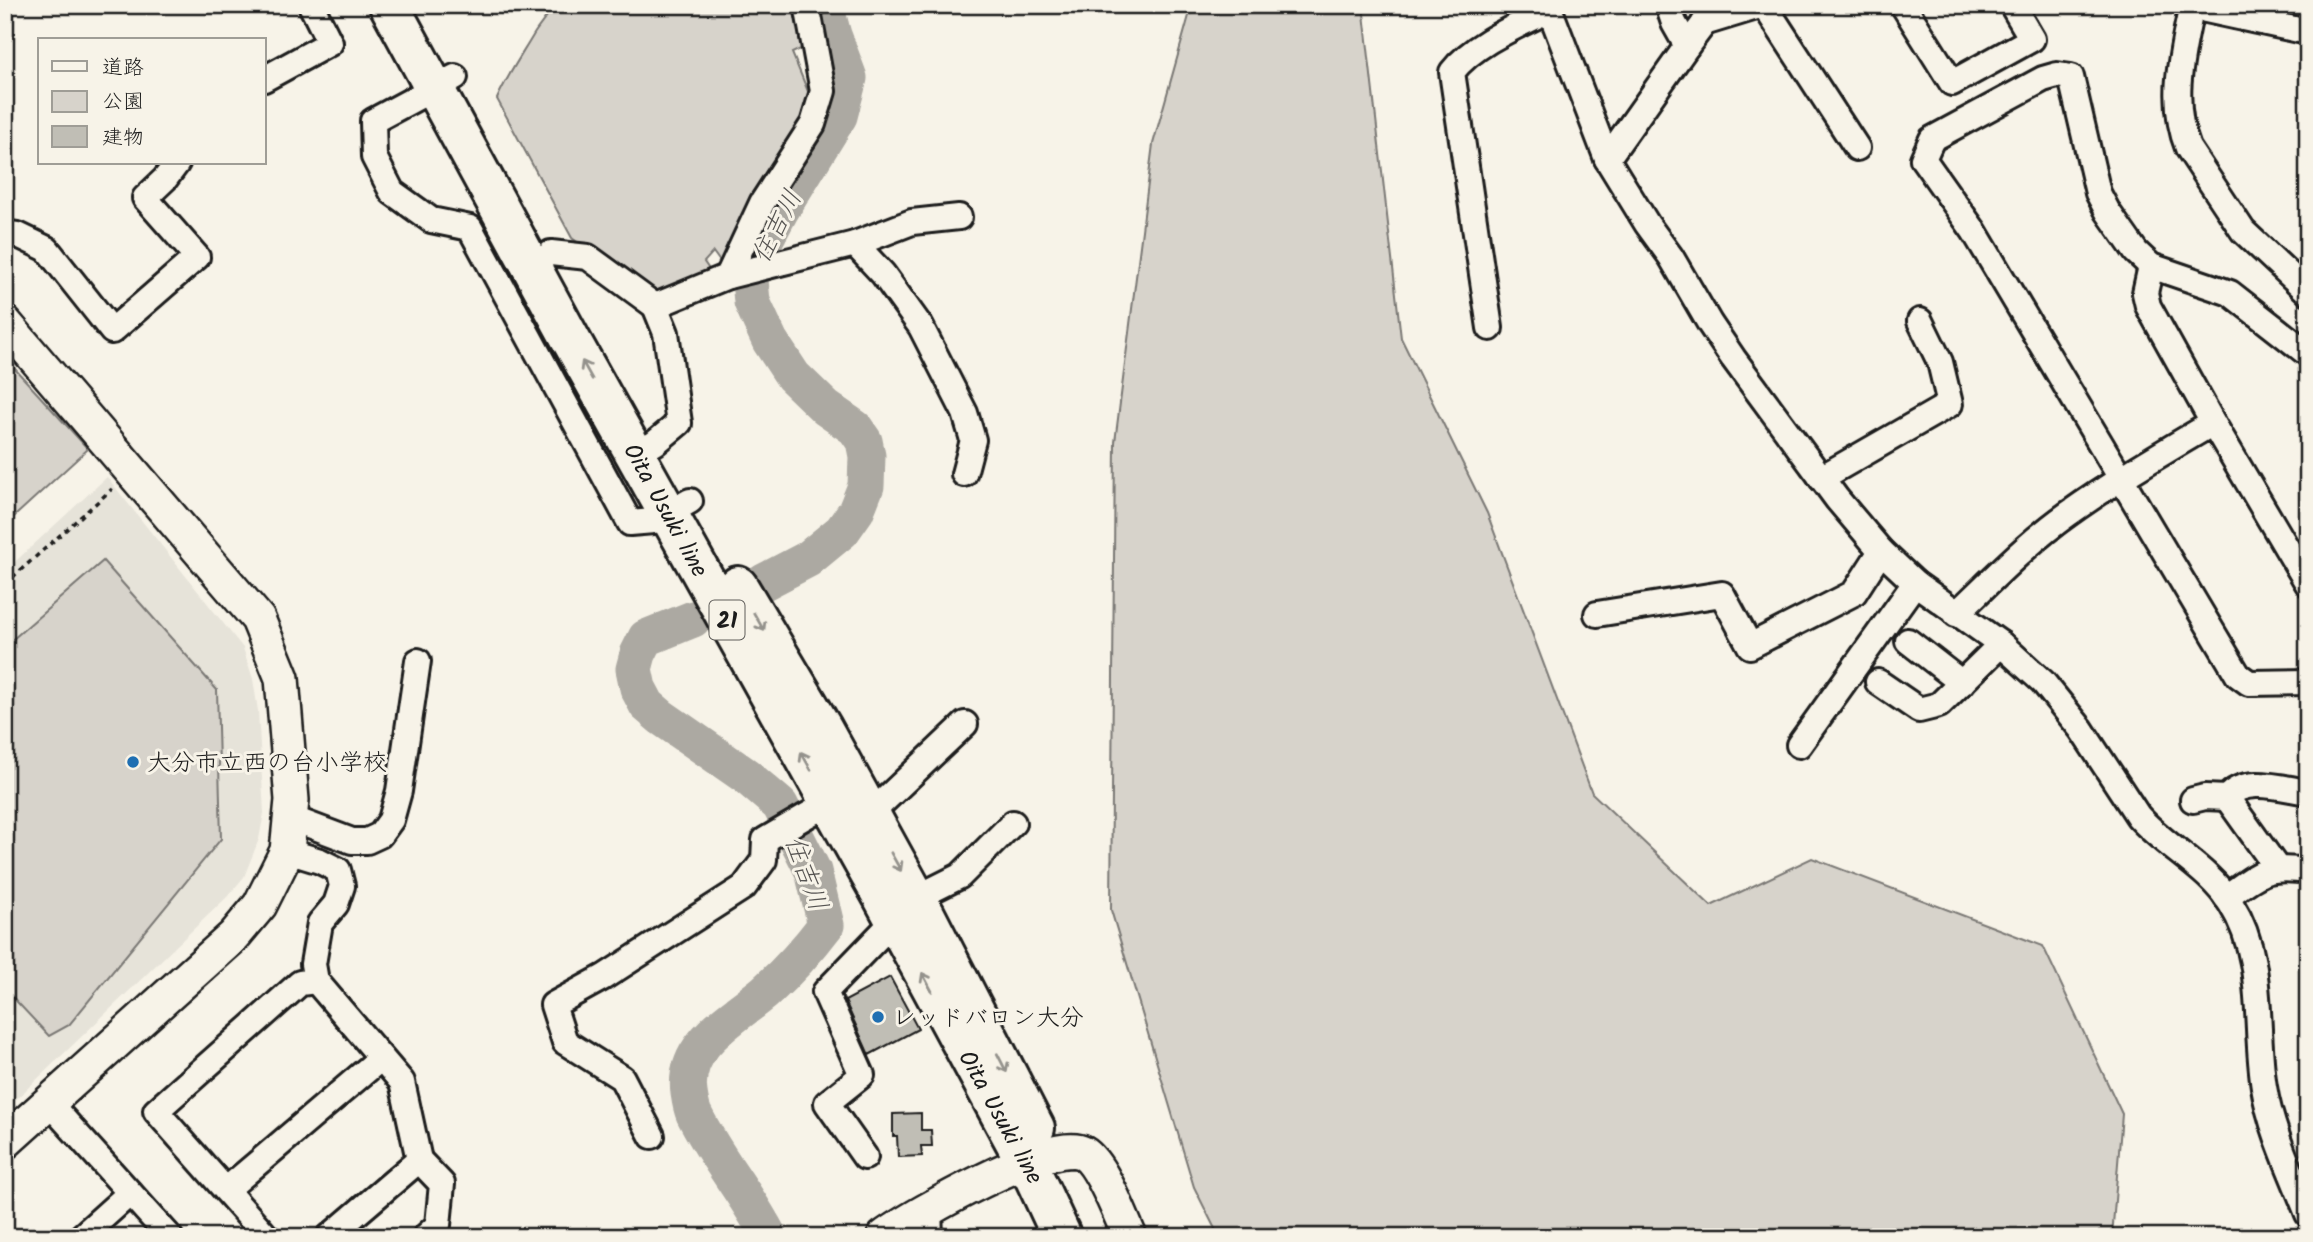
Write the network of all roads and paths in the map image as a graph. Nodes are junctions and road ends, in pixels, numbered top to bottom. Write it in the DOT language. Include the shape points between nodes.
graph roads {
  1 [pos="311,5"];
  2 [pos="389,5"];
  3 [pos="417,5"];
  4 [pos="807,5"];
  5 [pos="1668,5"];
  6 [pos="1763,5"];
  7 [pos="1903,5"];
  8 [pos="2012,5"];
  9 [pos="2192,6"];
  10 [pos="1549,7"];
  11 [pos="1711,14"];
  12 [pos="2308,32"];
  13 [pos="1687,46"];
  14 [pos="266,78"];
  15 [pos="444,83"];
  16 [pos="1857,148"];
  17 [pos="1607,159"];
  18 [pos="176,164"];
  19 [pos="959,217"];
  20 [pos="5,233"];
  21 [pos="855,244"];
  22 [pos="551,253"];
  23 [pos="2151,266"];
  24 [pos="733,275"];
  25 [pos="2308,292"];
  26 [pos="655,306"];
  27 [pos="1920,321"];
  28 [pos="5,323"];
  29 [pos="1490,328"];
  30 [pos="2308,354"];
  31 [pos="2213,423"];
  32 [pos="645,449"];
  33 [pos="132,471"];
  34 [pos="964,474"];
  35 [pos="1821,478"];
  36 [pos="2120,479"];
  37 [pos="679,507"];
  38 [pos="1881,551"];
  39 [pos="1914,583"];
  40 [pos="5,584"];
  41 [pos="2308,584"];
  42 [pos="1597,614"];
  43 [pos="1956,614"];
  44 [pos="1908,641"];
  45 [pos="2001,644"];
  46 [pos="418,661"];
  47 [pos="2308,681"];
  48 [pos="1878,682"];
  49 [pos="1962,683"];
  50 [pos="965,724"];
  51 [pos="1799,745"];
  52 [pos="2308,792"];
  53 [pos="2227,798"];
  54 [pos="2193,800"];
  55 [pos="839,805"];
  56 [pos="290,818"];
  57 [pos="1013,823"];
  58 [pos="287,851"];
  59 [pos="2277,868"];
  60 [pos="2308,871"];
  61 [pos="2226,897"];
  62 [pos="906,910"];
  63 [pos="316,981"];
  64 [pos="381,1058"];
  65 [pos="49,1103"];
  66 [pos="652,1136"];
  67 [pos="5,1142"];
  68 [pos="865,1157"];
  69 [pos="1037,1159"];
  70 [pos="419,1160"];
  71 [pos="226,1190"];
  72 [pos="130,1193"];
  73 [pos="2308,1214"];
  74 [pos="930,1223"];
  75 [pos="80,1237"];
  76 [pos="170,1237"];
  77 [pos="267,1237"];
  78 [pos="329,1237"];
  79 [pos="425,1237"];
  80 [pos="884,1237"];
  81 [pos="1062,1237"];
  82 [pos="1088,1237"];
  83 [pos="1130,1237"];
  1 -- 14 [label="street" via="330,43"];
  2 -- 15 [label="main road, Oita Usuki line / 21"];
  3 -- 15 [label="main road, Oita Usuki line / 21"];
  4 -- 24 [label="street" via="823,91 813,124 762,203"];
  5 -- 13 [label="street"];
  6 -- 11 [label="street"];
  6 -- 16 [label="street"];
  7 -- 8 [label="street" via="1952,83 2032,39"];
  9 -- 12 [label="street"];
  9 -- 25 [label="street" via="2176,95 2182,135 2243,231"];
  10 -- 17 [label="street"];
  10 -- 29 [label="street" via="1460,61 1452,72"];
  11 -- 13 [label="street"];
  13 -- 17 [label="street"];
  15 -- 22 [label="main road, Oita Usuki line / 21"];
  32 -- 15 [label="main road, Oita Usuki line / 21, one-way"];
  15 -- 37 [label="street" via="373,121 373,157 392,192 431,220 470,228 630,523 654,521"];
  17 -- 35 [label="street" via="1710,324"];
  18 -- 20 [label="street" via="145,198 197,257 112,331 47,249"];
  19 -- 21 [label="street" via="912,222"];
  21 -- 24 [label="street"];
  21 -- 34 [label="street" via="921,327 965,413 973,440"];
  22 -- 26 [label="street" via="588,257"];
  22 -- 32 [label="main road, Oita Usuki line / 21"];
  23 -- 30 [label="street" via="2230,293"];
  23 -- 31 [label="street" via="2144,299"];
  23 -- 36 [label="street" via="2103,203 2071,77 2043,79 1932,139 1923,159 1974,231"];
  24 -- 26 [label="street"];
  26 -- 32 [label="street" via="666,333 679,423"];
  27 -- 35 [label="street" via="1940,362 1950,404"];
  28 -- 33 [label="street"];
  31 -- 36 [label="street"];
  31 -- 41 [label="street"];
  32 -- 37 [label="main road, Oita Usuki line / 21"];
  33 -- 40 [label="path"];
  33 -- 56 [label="street" via="258,619 282,678"];
  35 -- 38 [label="street"];
  36 -- 43 [label="street" via="2037,539"];
  36 -- 47 [label="street" via="2238,675 2249,683"];
  37 -- 55 [label="main road, Oita Usuki line / 21"];
  38 -- 39 [label="street"];
  38 -- 42 [label="street" via="1854,593 1750,646 1722,594"];
  39 -- 43 [label="street"];
  39 -- 51 [label="street"];
  43 -- 45 [label="street"];
  44 -- 49 [label="street"];
  45 -- 49 [label="street"];
  45 -- 61 [label="street" via="2061,702 2138,816"];
  46 -- 56 [label="street" via="399,791 391,820 380,835 352,841"];
  48 -- 49 [label="street" via="1919,710 1939,705"];
  50 -- 55 [label="street"];
  52 -- 53 [label="street" via="2246,786"];
  53 -- 54 [label="street"];
  53 -- 59 [label="street"];
  55 -- 62 [label="main road, Oita Usuki line / 21"];
  55 -- 66 [label="street" via="776,832 765,840 764,860 744,887 553,1005 565,1042 622,1079"];
  56 -- 58 [label="street"];
  57 -- 62 [label="street" via="960,876"];
  58 -- 63 [label="street" via="338,870 342,886 336,904 320,923 313,964"];
  58 -- 65 [label="street" via="260,905 234,936"];
  59 -- 60 [label="street"];
  59 -- 61 [label="street"];
  61 -- 73 [label="street" via="2245,933 2255,972 2264,1089"];
  62 -- 68 [label="street" via="825,992 862,1075 827,1103"];
  62 -- 69 [label="main road, Oita Usuki line / 21"];
  63 -- 64 [label="street"];
  63 -- 71 [label="street" via="300,983 156,1111"];
  64 -- 70 [label="street" via="402,1082"];
  64 -- 71 [label="street"];
  65 -- 67 [label="street"];
  65 -- 72 [label="street"];
  69 -- 74 [label="street" via="986,1180"];
  69 -- 81 [label="main road, Oita Usuki line / 21"];
  69 -- 82 [label="main road, Oita Usuki line / 21"];
  69 -- 83 [label="street" via="1074,1152 1087,1156"];
  70 -- 78 [label="street"];
  70 -- 79 [label="street" via="442,1184 438,1225"];
  71 -- 77 [label="street"];
  72 -- 75 [label="street"];
  72 -- 76 [label="street"];
  74 -- 80 [label="street"];
}
